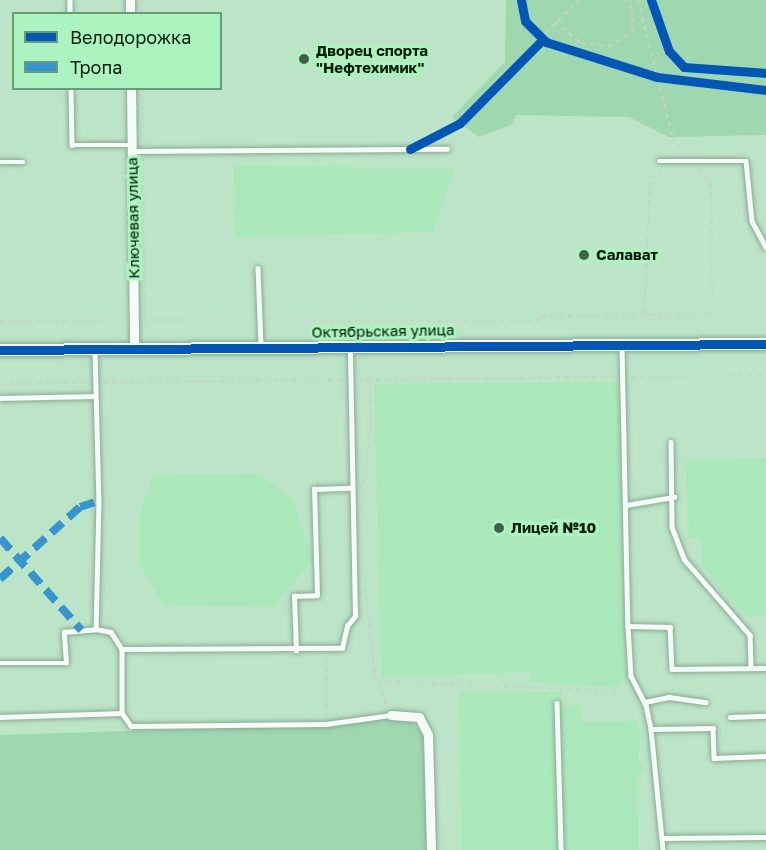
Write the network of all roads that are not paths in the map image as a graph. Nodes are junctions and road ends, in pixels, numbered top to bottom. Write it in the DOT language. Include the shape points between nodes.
graph roads {
  1 [pos="71,90"];
  2 [pos="131,90"];
  3 [pos="132,148"];
  4 [pos="447,149"];
  5 [pos="659,161"];
  6 [pos="0,162"];
  7 [pos="23,162"];
  8 [pos="766,247"];
  9 [pos="258,268"];
  10 [pos="622,343"];
  11 [pos="766,344"];
  12 [pos="261,347"];
  13 [pos="350,347"];
  14 [pos="134,348"];
  15 [pos="94,349"];
  16 [pos="0,350"];
  17 [pos="95,396"];
  18 [pos="0,398"];
  19 [pos="671,442"];
  20 [pos="350,488"];
  21 [pos="674,497"];
  22 [pos="626,504"];
  23 [pos="628,626"];
  24 [pos="96,629"];
  25 [pos="122,649"];
  26 [pos="296,651"];
  27 [pos="0,663"];
  28 [pos="751,668"];
  29 [pos="766,668"];
  30 [pos="645,702"];
  31 [pos="706,702"];
  32 [pos="557,703"];
  33 [pos="122,713"];
  34 [pos="391,715"];
  35 [pos="766,716"];
  36 [pos="0,717"];
  37 [pos="730,717"];
  38 [pos="651,729"];
  39 [pos="766,756"];
  40 [pos="766,837"];
  41 [pos="663,838"];
  42 [pos="430,850"];
  43 [pos="561,850"];
  44 [pos="663,850"];
  1 -- 3 [label="lane" via="72,145"];
  2 -- 3 [label="street, Ключевая улица"];
  3 -- 4 [label="lane" via="144,151 428,145"];
  3 -- 14 [label="street, Ключевая улица" via="140,320"];
  5 -- 8 [label="lane" via="747,161 752,221"];
  6 -- 7 [label="lane"];
  9 -- 12 [label="lane"];
  10 -- 11 [label="street, Октябрьская улица"];
  10 -- 13 [label="street, Октябрьская улица"];
  10 -- 22 [label="lane"];
  12 -- 13 [label="street, Октябрьская улица"];
  12 -- 14 [label="street, Октябрьская улица"];
  13 -- 20 [label="lane"];
  14 -- 15 [label="street, Октябрьская улица"];
  15 -- 16 [label="street, Октябрьская улица"];
  15 -- 17 [label="lane"];
  17 -- 18 [label="lane"];
  17 -- 24 [label="lane" via="99,501"];
  19 -- 21 [label="lane"];
  20 -- 26 [label="lane" via="355,616 347,626 342,648"];
  20 -- 26 [label="lane" via="314,489 317,595 294,596"];
  21 -- 22 [label="lane"];
  21 -- 28 [label="lane" via="672,527 684,559 750,634"];
  22 -- 23 [label="lane"];
  23 -- 28 [label="lane" via="670,627 672,669"];
  23 -- 30 [label="lane" via="630,676"];
  24 -- 25 [label="lane" via="111,632"];
  24 -- 27 [label="lane" via="64,632 66,663"];
  25 -- 26 [label="lane"];
  25 -- 33 [label="lane"];
  28 -- 29 [label="lane"];
  30 -- 31 [label="lane" via="669,697"];
  30 -- 38 [label="lane"];
  32 -- 43 [label="lane"];
  33 -- 34 [label="lane" via="131,726 326,724"];
  33 -- 36 [label="lane"];
  34 -- 42 [label="street" via="418,717 428,735"];
  35 -- 37 [label="lane"];
  38 -- 39 [label="lane" via="713,728 714,758"];
  38 -- 41 [label="lane"];
  40 -- 41 [label="lane"];
  41 -- 44 [label="lane"];
}
